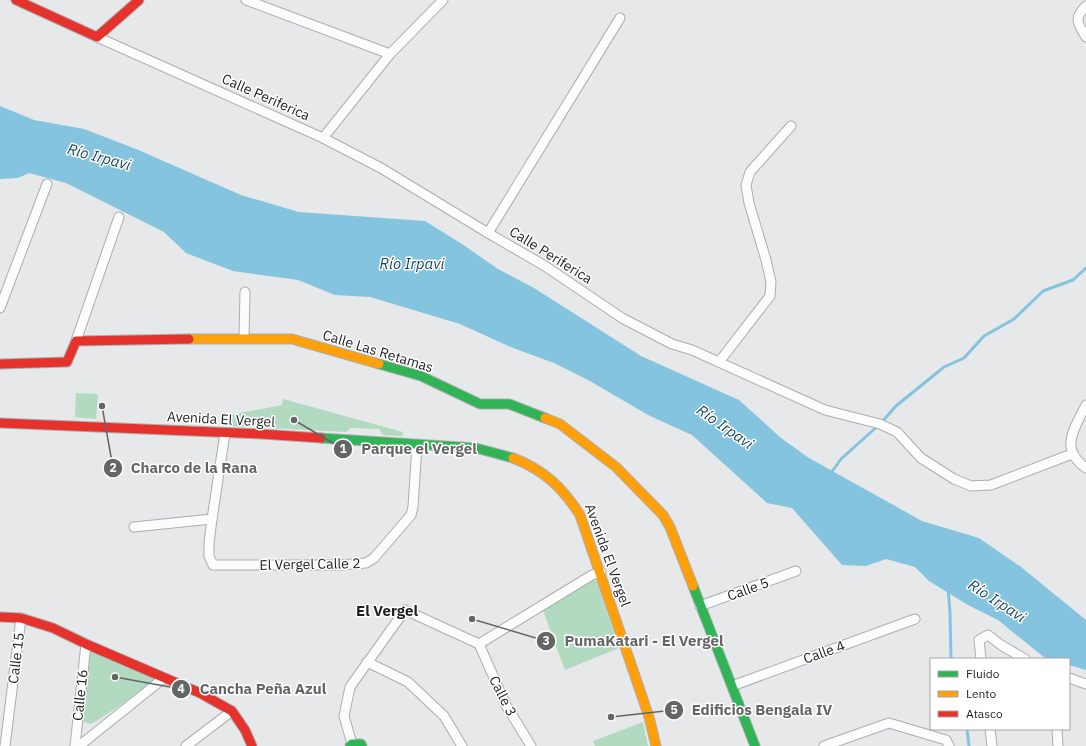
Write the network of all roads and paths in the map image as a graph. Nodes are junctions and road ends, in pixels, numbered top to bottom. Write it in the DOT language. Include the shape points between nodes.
graph roads {
  1 [pos="16,0"];
  2 [pos="139,0"];
  3 [pos="246,0"];
  4 [pos="443,0"];
  5 [pos="1086,6"];
  6 [pos="620,18"];
  7 [pos="97,37"];
  8 [pos="1086,37"];
  9 [pos="390,54"];
  10 [pos="791,126"];
  11 [pos="323,138"];
  12 [pos="47,184"];
  13 [pos="119,217"];
  14 [pos="488,233"];
  15 [pos="245,292"];
  16 [pos="0,308"];
  17 [pos="244,338"];
  18 [pos="76,341"];
  19 [pos="719,362"];
  20 [pos="0,364"];
  21 [pos="1086,405"];
  22 [pos="0,423"];
  23 [pos="225,433"];
  24 [pos="417,444"];
  25 [pos="1072,454"];
  26 [pos="1086,468"];
  27 [pos="212,519"];
  28 [pos="134,527"];
  29 [pos="796,571"];
  30 [pos="601,572"];
  31 [pos="700,606"];
  32 [pos="0,617"];
  33 [pos="21,618"];
  34 [pos="915,619"];
  35 [pos="86,644"];
  36 [pos="478,644"];
  37 [pos="981,658"];
  38 [pos="1023,658"];
  39 [pos="367,662"];
  40 [pos="164,678"];
  41 [pos="1070,678"];
  42 [pos="1086,684"];
  43 [pos="732,686"];
  44 [pos="232,711"];
  45 [pos="990,730"];
  46 [pos="1057,730"];
  47 [pos="948,743"];
  48 [pos="351,745"];
  49 [pos="5,746"];
  50 [pos="75,746"];
  51 [pos="79,746"];
  52 [pos="186,746"];
  53 [pos="252,746"];
  54 [pos="362,746"];
  55 [pos="462,746"];
  56 [pos="531,746"];
  57 [pos="656,746"];
  58 [pos="755,746"];
  59 [pos="824,746"];
  60 [pos="992,746"];
  61 [pos="1058,746"];
  1 -- 7 [label="street, Calle Periferica"];
  2 -- 7 [label="street"];
  3 -- 9 [label="street"];
  4 -- 9 [label="street"];
  5 -- 8 [label="street" via="1078,17"];
  6 -- 14 [label="street"];
  7 -- 11 [label="street, Calle Periferica"];
  9 -- 11 [label="street"];
  10 -- 19 [label="street" via="750,172 746,185 771,282 770,296"];
  11 -- 14 [label="street, Calle Periferica" via="381,168"];
  12 -- 16 [label="street"];
  13 -- 18 [label="street"];
  14 -- 19 [label="street, Calle Periferica" via="545,266 622,318 672,344"];
  15 -- 17 [label="street"];
  17 -- 18 [label="street, Calle Las Retamas"];
  17 -- 31 [label="street, Calle Las Retamas" via="292,339 421,376 480,404 509,404 560,424 616,467 663,515"];
  18 -- 20 [label="street" via="67,362"];
  19 -- 25 [label="street, Calle Periferica" via="825,410 880,424 896,432 922,458 954,479 971,486 991,485"];
  21 -- 25 [label="street" via="1071,442"];
  22 -- 23 [label="street, Avenida El Vergel"];
  23 -- 24 [label="street, Avenida El Vergel"];
  23 -- 27 [label="street"];
  24 -- 27 [label="street, El Vergel Calle 2" via="411,515 374,558 366,563 213,565 208,556"];
  24 -- 30 [label="street, Avenida El Vergel" via="476,448 500,453 526,463 544,474 561,488 580,514"];
  25 -- 26 [label="street" via="1077,462"];
  27 -- 28 [label="street"];
  29 -- 31 [label="street, Calle 5"];
  30 -- 36 [label="street"];
  30 -- 57 [label="street, Avenida El Vergel" via="649,717"];
  31 -- 43 [label="street, Calle Las Retamas"];
  32 -- 33 [label="street"];
  33 -- 35 [label="street" via="53,628"];
  33 -- 49 [label="street, Calle 15"];
  34 -- 43 [label="street, Calle 4"];
  35 -- 40 [label="street"];
  35 -- 50 [label="street, Calle 16"];
  36 -- 39 [label="street" via="405,610"];
  36 -- 56 [label="street, Calle 3" via="506,705"];
  37 -- 38 [label="street" via="979,640 988,635"];
  39 -- 48 [label="street" via="350,687 344,716"];
  39 -- 55 [label="street" via="408,682 444,716"];
  40 -- 44 [label="street" via="200,693"];
  40 -- 51 [label="street"];
  41 -- 42 [label="street"];
  43 -- 58 [label="street, Calle Las Retamas"];
  44 -- 52 [label="street"];
  44 -- 53 [label="street"];
  45 -- 60 [label="street"];
  46 -- 61 [label="street"];
  47 -- 59 [label="street" via="889,723"];
  48 -- 54 [label="street"];
}
